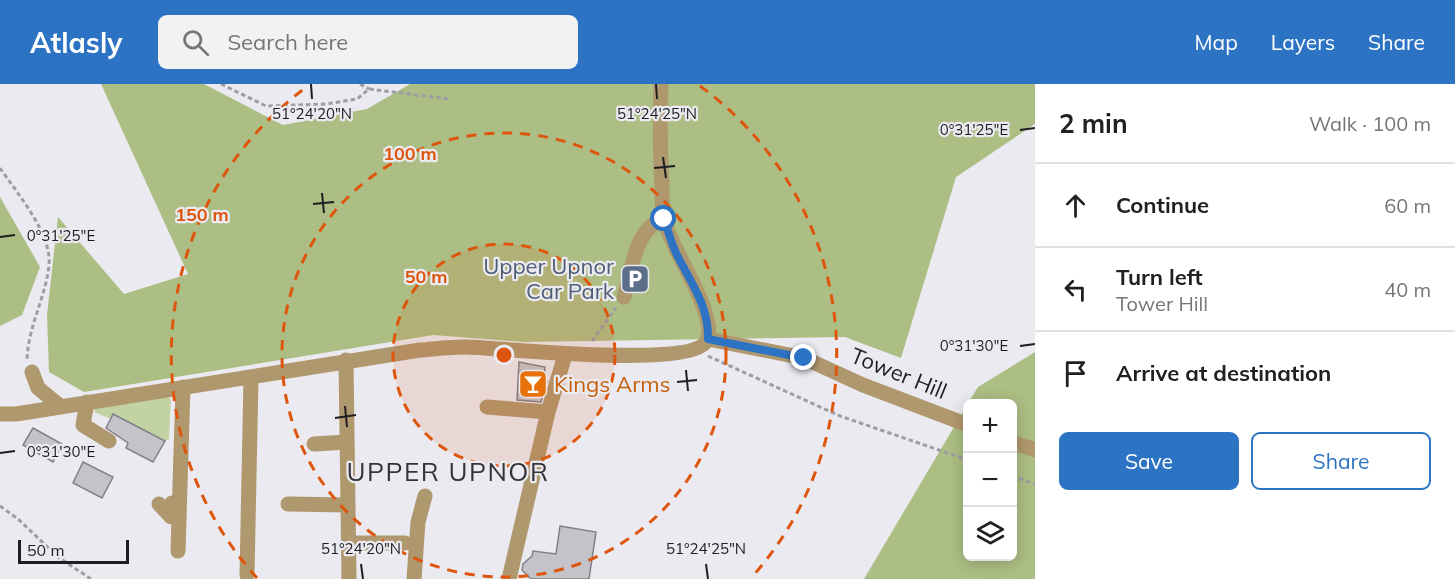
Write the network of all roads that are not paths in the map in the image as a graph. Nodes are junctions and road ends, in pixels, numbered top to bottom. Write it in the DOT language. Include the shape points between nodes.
graph roads {
  1 [pos="661,84"];
  2 [pos="664,219"];
  3 [pos="624,297"];
  4 [pos="708,339"];
  5 [pos="565,355"];
  6 [pos="346,360"];
  7 [pos="32,372"];
  8 [pos="251,378"];
  9 [pos="178,388"];
  10 [pos="87,402"];
  11 [pos="60,406"];
  12 [pos="487,407"];
  13 [pos="548,412"];
  14 [pos="0,414"];
  15 [pos="963,423"];
  16 [pos="109,441"];
  17 [pos="347,442"];
  18 [pos="314,444"];
  19 [pos="1017,444"];
  20 [pos="1035,450"];
  21 [pos="425,496"];
  22 [pos="159,504"];
  23 [pos="288,504"];
  24 [pos="348,506"];
  25 [pos="349,543"];
  26 [pos="405,543"];
  27 [pos="178,551"];
  28 [pos="247,575"];
  29 [pos="349,579"];
  30 [pos="414,579"];
  31 [pos="509,579"];
  1 -- 2 [label="street"];
  2 -- 3 [label="street" via="652,222 642,236"];
  2 -- 4 [label="street" via="675,252 702,301"];
  4 -- 5 [label="street" via="702,346 682,353"];
  4 -- 15 [label="street, Tower Hill" via="804,358"];
  5 -- 6 [label="street" via="465,347"];
  5 -- 13 [label="street"];
  6 -- 8 [label="street"];
  6 -- 17 [label="street"];
  7 -- 11 [label="street" via="38,388"];
  8 -- 9 [label="street"];
  8 -- 28 [label="street"];
  9 -- 10 [label="street"];
  9 -- 22 [label="street" via="171,517"];
  9 -- 27 [label="street"];
  10 -- 11 [label="street"];
  10 -- 16 [label="street" via="83,425"];
  11 -- 14 [label="street"];
  12 -- 13 [label="street"];
  13 -- 31 [label="street"];
  17 -- 18 [label="street"];
  17 -- 24 [label="street"];
  19 -- 20 [label="street"];
  21 -- 30 [label="street" via="418,522"];
  23 -- 24 [label="street"];
  24 -- 25 [label="street"];
  25 -- 26 [label="street"];
  25 -- 29 [label="street"];
}
